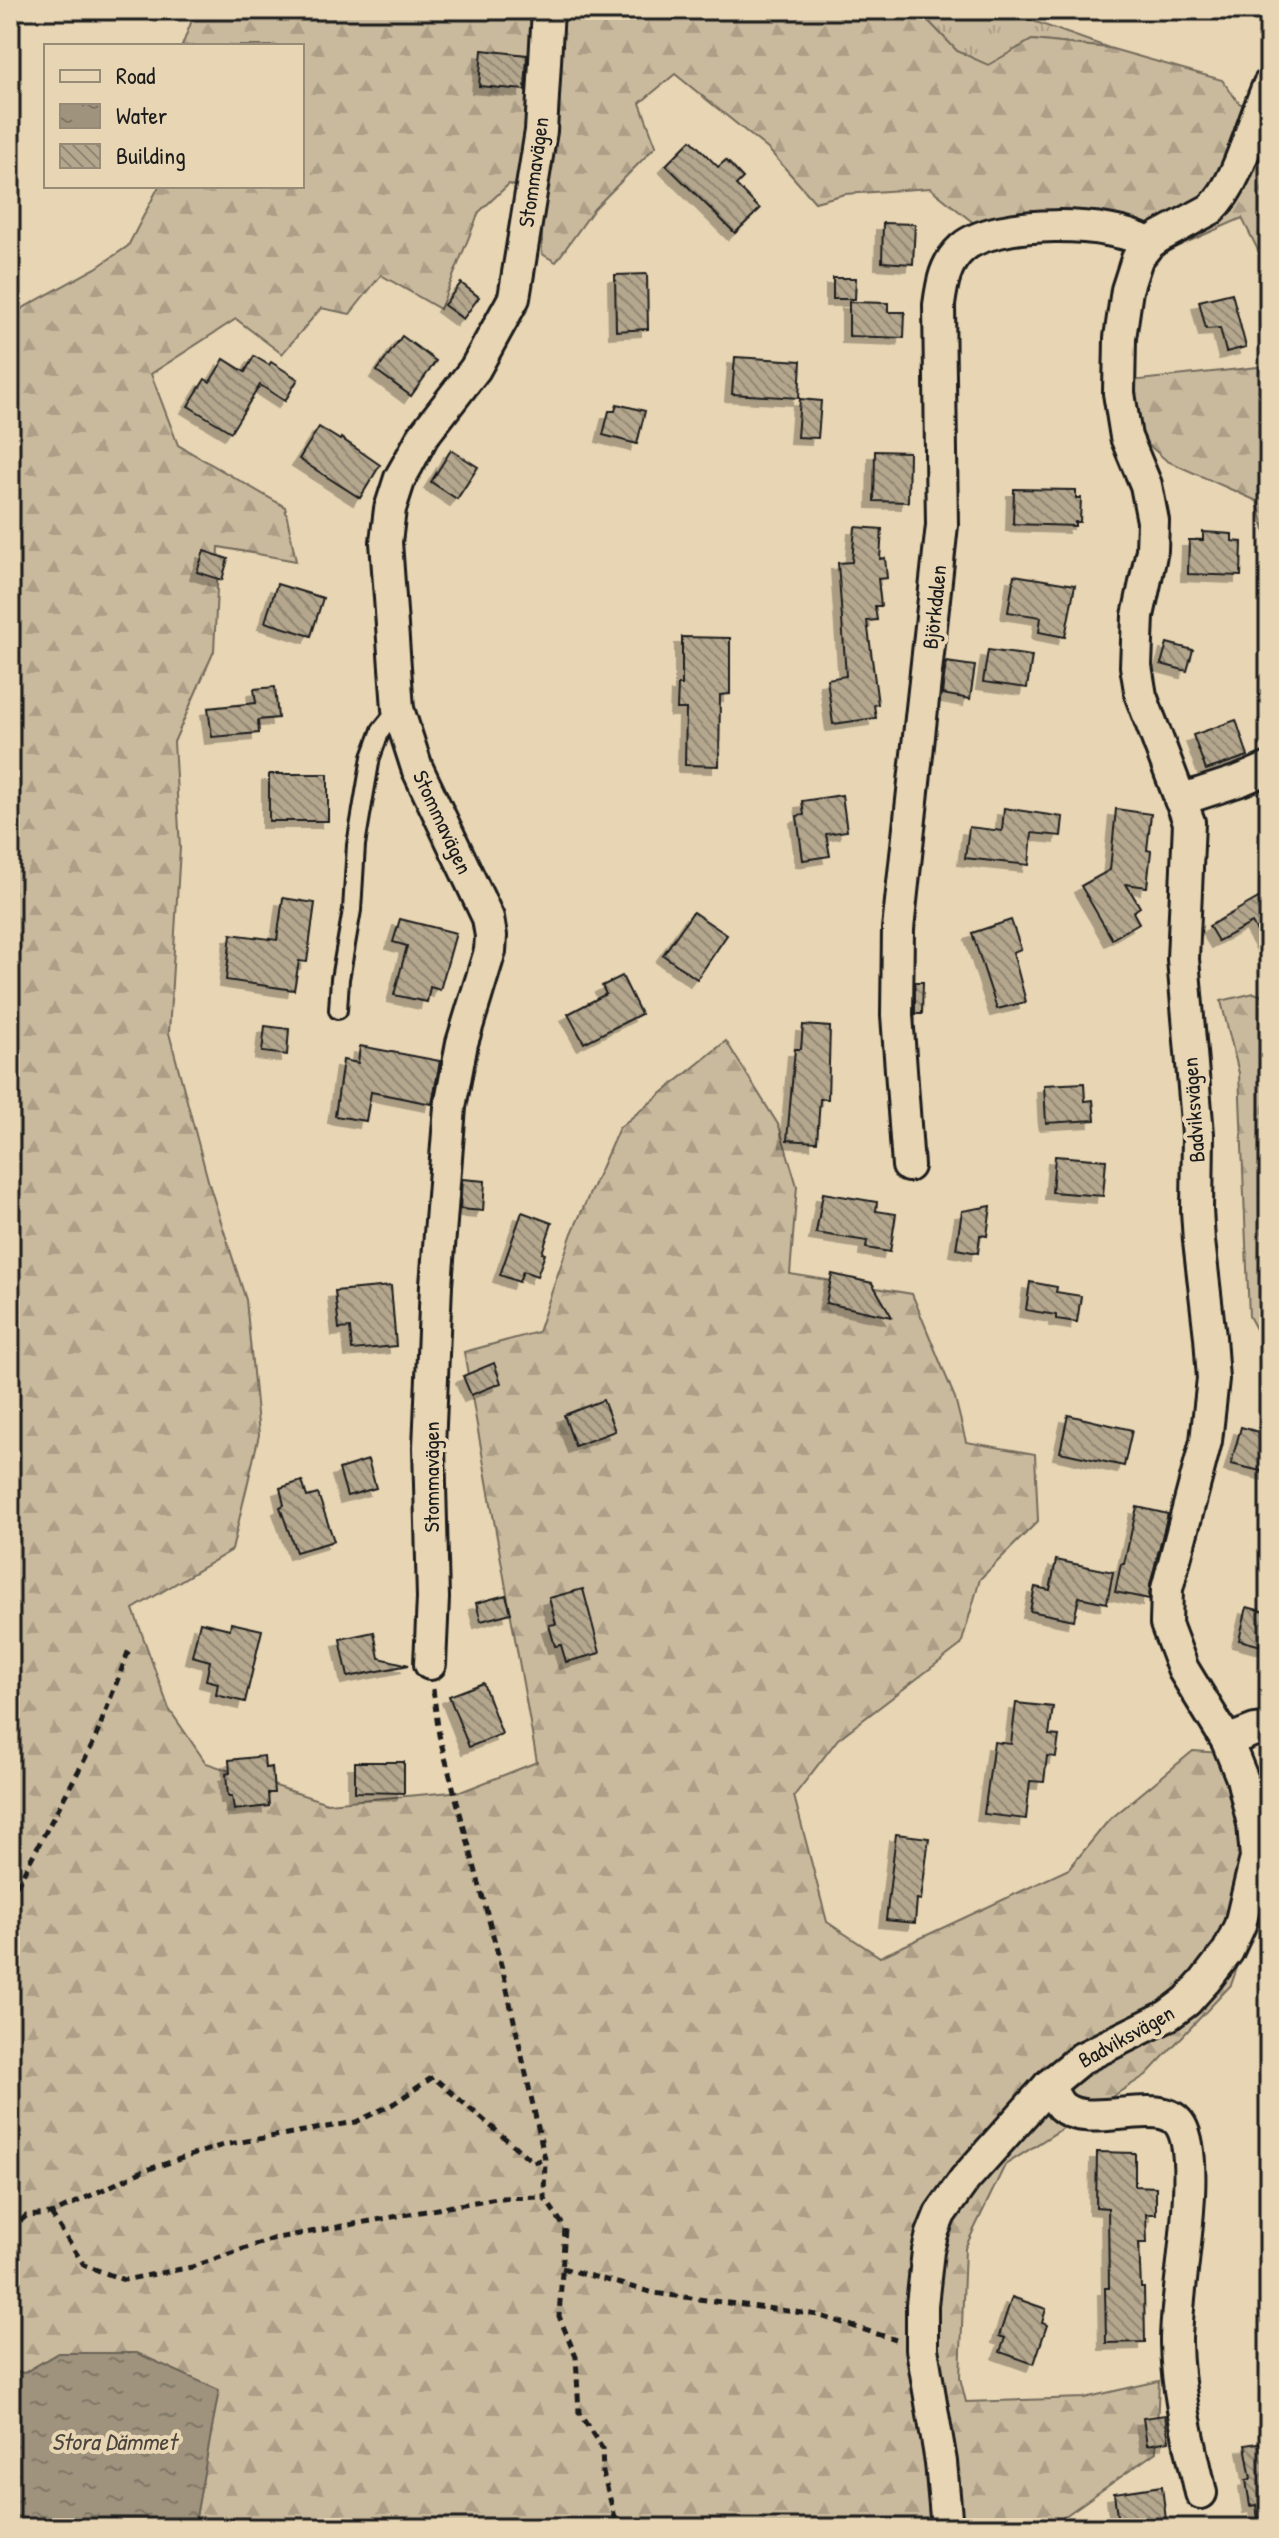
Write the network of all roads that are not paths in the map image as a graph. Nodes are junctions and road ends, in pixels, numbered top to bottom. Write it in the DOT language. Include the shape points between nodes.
graph roads {
  1 [pos="548,10"];
  2 [pos="1269,84"];
  3 [pos="1149,244"];
  4 [pos="398,709"];
  5 [pos="1269,768"];
  6 [pos="1180,800"];
  7 [pos="338,1010"];
  8 [pos="908,1166"];
  9 [pos="430,1664"];
  10 [pos="1269,1728"];
  11 [pos="1227,1741"];
  12 [pos="1049,2085"];
  13 [pos="1201,2493"];
  14 [pos="947,2528"];
  1 -- 4 [label="street, Stommavägen" via="541,131 514,298 475,369 423,436 390,509 386,542"];
  2 -- 3 [label="street" via="1229,187 1218,202"];
  3 -- 6 [label="street, Badviksvägen" via="1137,259 1127,290 1119,393 1126,437 1146,485 1153,521 1136,666 1141,696"];
  3 -- 8 [label="street, Björkdalen" via="1117,230 1056,226 996,231 964,246 949,261 943,280 942,525 898,929 897,1029"];
  4 -- 7 [label="lane" via="381,730 371,757"];
  4 -- 9 [label="street, Stommavägen" via="417,768 488,918 491,936 450,1107 429,1447"];
  5 -- 6 [label="street"];
  6 -- 11 [label="street, Badviksvägen" via="1189,822 1183,959 1213,1379 1206,1441 1167,1589 1166,1624 1183,1669"];
  10 -- 11 [label="street"];
  11 -- 12 [label="street, Badviksvägen" via="1242,1778 1256,1846 1249,1892 1228,1951 1187,2001 1082,2058"];
  12 -- 13 [label="street" via="1060,2106 1077,2114 1153,2112 1176,2120 1183,2129 1189,2168 1176,2340 1178,2389"];
  12 -- 14 [label="street, Badviksvägen" via="965,2179 940,2214 928,2251 922,2349"];
}
